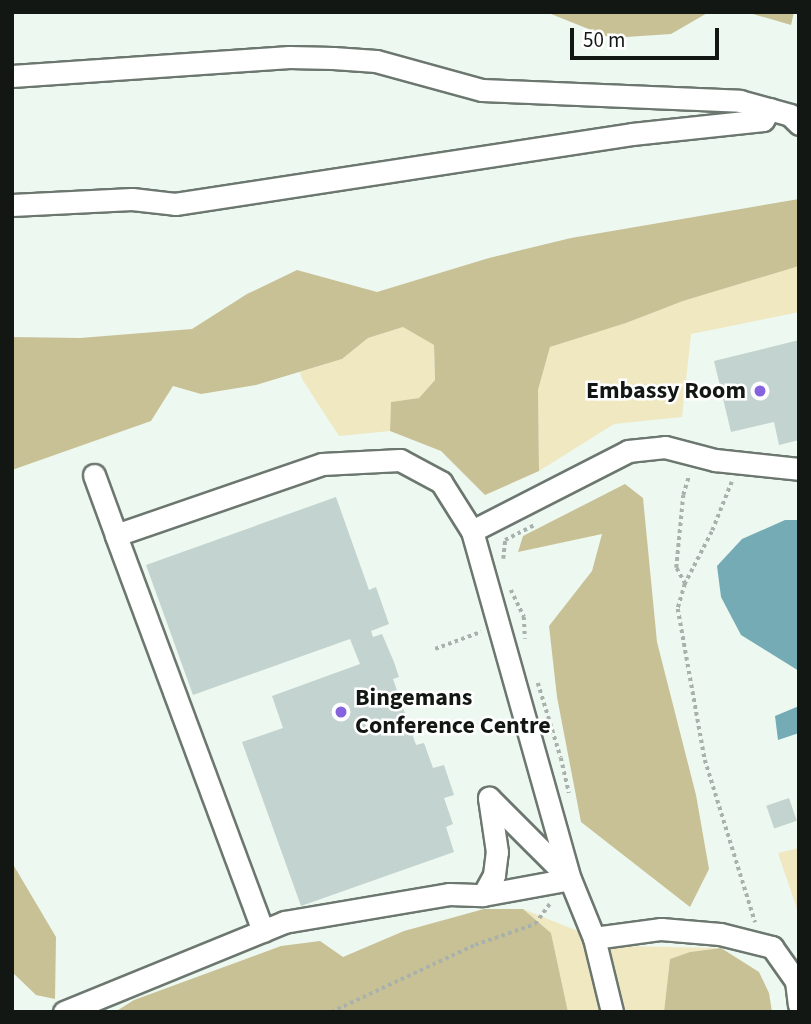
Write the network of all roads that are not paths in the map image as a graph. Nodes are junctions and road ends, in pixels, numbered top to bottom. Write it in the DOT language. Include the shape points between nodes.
graph roads {
  1 [pos="12,76"];
  2 [pos="770,109"];
  3 [pos="799,124"];
  4 [pos="12,205"];
  5 [pos="799,469"];
  6 [pos="94,475"];
  7 [pos="472,531"];
  8 [pos="116,534"];
  9 [pos="570,879"];
  10 [pos="483,895"];
  11 [pos="263,931"];
  12 [pos="594,938"];
  13 [pos="797,980"];
  14 [pos="799,1005"];
  15 [pos="64,1012"];
  16 [pos="612,1012"];
  1 -- 2 [label="lane" via="333,58 376,61 482,90 740,101"];
  2 -- 3 [label="lane" via="790,115"];
  2 -- 4 [label="lane" via="763,120 632,134 175,205 132,199"];
  5 -- 7 [label="lane" via="665,447 628,451"];
  6 -- 8 [label="lane"];
  7 -- 8 [label="lane" via="442,482 400,460 322,464"];
  7 -- 9 [label="lane"];
  8 -- 11 [label="lane"];
  9 -- 10 [label="lane"];
  9 -- 10 [label="lane" via="489,798 497,852 494,875"];
  9 -- 12 [label="lane"];
  10 -- 11 [label="lane" via="449,894 284,922"];
  11 -- 15 [label="lane"];
  12 -- 13 [label="lane" via="661,929 720,934 772,947"];
  12 -- 16 [label="lane"];
  13 -- 14 [label="lane"];
}
